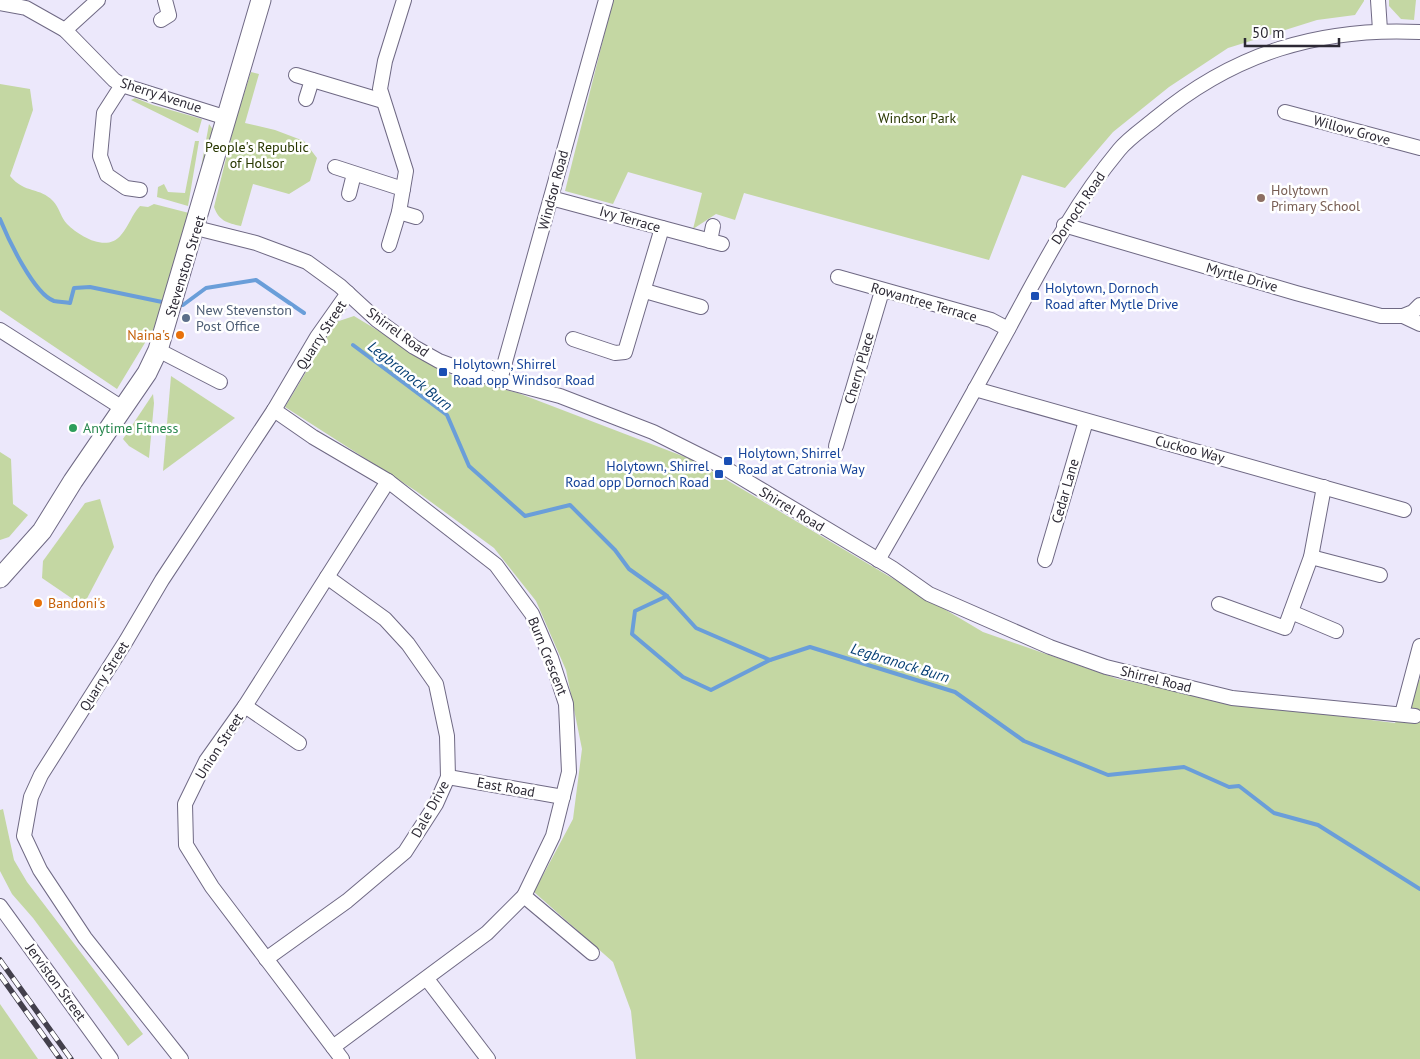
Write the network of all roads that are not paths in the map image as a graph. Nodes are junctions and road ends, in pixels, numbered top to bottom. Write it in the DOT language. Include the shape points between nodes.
graph roads {
  1 [pos="98,0"];
  2 [pos="165,0"];
  3 [pos="261,0"];
  4 [pos="404,0"];
  5 [pos="606,0"];
  6 [pos="1378,0"];
  7 [pos="0,3"];
  8 [pos="161,20"];
  9 [pos="65,30"];
  10 [pos="1380,30"];
  11 [pos="1420,32"];
  12 [pos="296,75"];
  13 [pos="312,80"];
  14 [pos="122,85"];
  15 [pos="306,99"];
  16 [pos="383,101"];
  17 [pos="1285,112"];
  18 [pos="227,118"];
  19 [pos="1420,148"];
  20 [pos="334,168"];
  21 [pos="354,174"];
  22 [pos="403,189"];
  23 [pos="140,190"];
  24 [pos="349,194"];
  25 [pos="551,198"];
  26 [pos="399,212"];
  27 [pos="416,217"];
  28 [pos="1064,225"];
  29 [pos="713,226"];
  30 [pos="196,228"];
  31 [pos="662,228"];
  32 [pos="390,244"];
  33 [pos="838,277"];
  34 [pos="645,291"];
  35 [pos="882,291"];
  36 [pos="348,293"];
  37 [pos="1420,305"];
  38 [pos="701,307"];
  39 [pos="1403,316"];
  40 [pos="1420,324"];
  41 [pos="1008,329"];
  42 [pos="0,330"];
  43 [pos="573,339"];
  44 [pos="158,350"];
  45 [pos="500,380"];
  46 [pos="220,382"];
  47 [pos="975,389"];
  48 [pos="124,409"];
  49 [pos="274,410"];
  50 [pos="1086,421"];
  51 [pos="836,446"];
  52 [pos="388,481"];
  53 [pos="1324,487"];
  54 [pos="1404,510"];
  55 [pos="1311,557"];
  56 [pos="878,560"];
  57 [pos="1045,560"];
  58 [pos="1380,575"];
  59 [pos="327,577"];
  60 [pos="0,578"];
  61 [pos="1219,604"];
  62 [pos="1291,612"];
  63 [pos="1336,631"];
  64 [pos="1420,647"];
  65 [pos="245,706"];
  66 [pos="299,743"];
  67 [pos="448,777"];
  68 [pos="563,797"];
  69 [pos="524,896"];
  70 [pos="0,906"];
  71 [pos="592,953"];
  72 [pos="266,958"];
  73 [pos="427,978"];
  74 [pos="333,1047"];
  75 [pos="178,1058"];
  76 [pos="111,1059"];
  77 [pos="342,1059"];
  78 [pos="488,1059"];
  1 -- 9 [label="street"];
  2 -- 8 [label="street" via="169,15"];
  3 -- 18 [label="main road, Stevenston Street"];
  4 -- 16 [label="street" via="385,61 380,89"];
  5 -- 25 [label="street, Windsor Road"];
  6 -- 10 [label="street"];
  7 -- 9 [label="street, Sherry Avenue" via="26,8"];
  9 -- 14 [label="street, Sherry Avenue"];
  10 -- 11 [label="street, Dornoch Road"];
  10 -- 28 [label="street, Dornoch Road" via="1338,34 1279,48 1246,61 1176,101 1120,148"];
  12 -- 13 [label="street"];
  13 -- 15 [label="street"];
  13 -- 16 [label="street"];
  14 -- 18 [label="street, Sherry Avenue"];
  14 -- 23 [label="street" via="104,113 100,156 107,175 126,188"];
  16 -- 22 [label="street" via="406,171"];
  17 -- 19 [label="street, Willow Grove"];
  18 -- 30 [label="main road, Stevenston Street"];
  20 -- 21 [label="street"];
  21 -- 22 [label="street"];
  21 -- 24 [label="street"];
  22 -- 26 [label="street"];
  25 -- 31 [label="street, Ivy Terrace"];
  25 -- 45 [label="street, Windsor Road"];
  26 -- 27 [label="street"];
  26 -- 32 [label="street"];
  28 -- 39 [label="street, Myrtle Drive" via="1381,316"];
  28 -- 41 [label="street, Dornoch Road"];
  29 -- 31 [label="street, Ivy Terrace" via="716,242"];
  30 -- 36 [label="street, Shirrel Road" via="256,243 307,262"];
  30 -- 44 [label="main road, Stevenston Street"];
  31 -- 34 [label="street"];
  33 -- 35 [label="street, Rowantree Terrace"];
  34 -- 38 [label="street"];
  34 -- 43 [label="street" via="625,352 615,353"];
  35 -- 41 [label="street, Rowantree Terrace" via="992,320"];
  35 -- 51 [label="street, Cherry Place"];
  36 -- 45 [label="street, Shirrel Road" via="414,348 439,361"];
  36 -- 49 [label="street, Quarry Street" via="317,337"];
  37 -- 39 [label="street"];
  39 -- 40 [label="street, Myrtle Drive"];
  41 -- 47 [label="street, Dornoch Road"];
  42 -- 48 [label="street"];
  44 -- 46 [label="street"];
  44 -- 48 [label="main road, Stevenston Street"];
  45 -- 56 [label="street, Shirrel Road" via="560,396 653,432 725,468"];
  47 -- 50 [label="street, Cuckoo Way"];
  47 -- 56 [label="street, Dornoch Road"];
  48 -- 60 [label="main road, Stevenston Street" via="42,531"];
  49 -- 52 [label="street, Burn Crescent"];
  49 -- 75 [label="street, Quarry Street" via="162,580 41,775 32,797 24,836 40,870 85,938"];
  50 -- 53 [label="street, Cuckoo Way"];
  50 -- 57 [label="street, Cedar Lane"];
  52 -- 59 [label="street, Union Street"];
  52 -- 68 [label="street, Burn Crescent" via="496,565 532,614 566,704 569,772"];
  53 -- 54 [label="street, Cuckoo Way"];
  53 -- 55 [label="street"];
  55 -- 58 [label="street"];
  55 -- 62 [label="street"];
  56 -- 64 [label="street, Shirrel Road" via="938,598 1006,629 1106,667 1232,698 1408,715"];
  59 -- 65 [label="street, Union Street"];
  59 -- 67 [label="street, Dale Drive" via="384,619 408,644 436,684 447,736"];
  61 -- 62 [label="street" via="1285,628"];
  62 -- 63 [label="street"];
  65 -- 66 [label="street"];
  65 -- 72 [label="street, Union Street" via="206,761 185,804 186,845 212,887"];
  67 -- 68 [label="street, East Road"];
  67 -- 72 [label="street, Dale Drive" via="436,804 405,852 347,901"];
  68 -- 69 [label="street, Burn Crescent" via="553,836"];
  69 -- 71 [label="street"];
  69 -- 73 [label="street, Burn Crescent" via="487,933"];
  70 -- 76 [label="street, Jerviston Street"];
  72 -- 74 [label="street, Union Street"];
  73 -- 74 [label="street, Burn Crescent"];
  73 -- 78 [label="street"];
  74 -- 77 [label="street, Union Street"];
}
